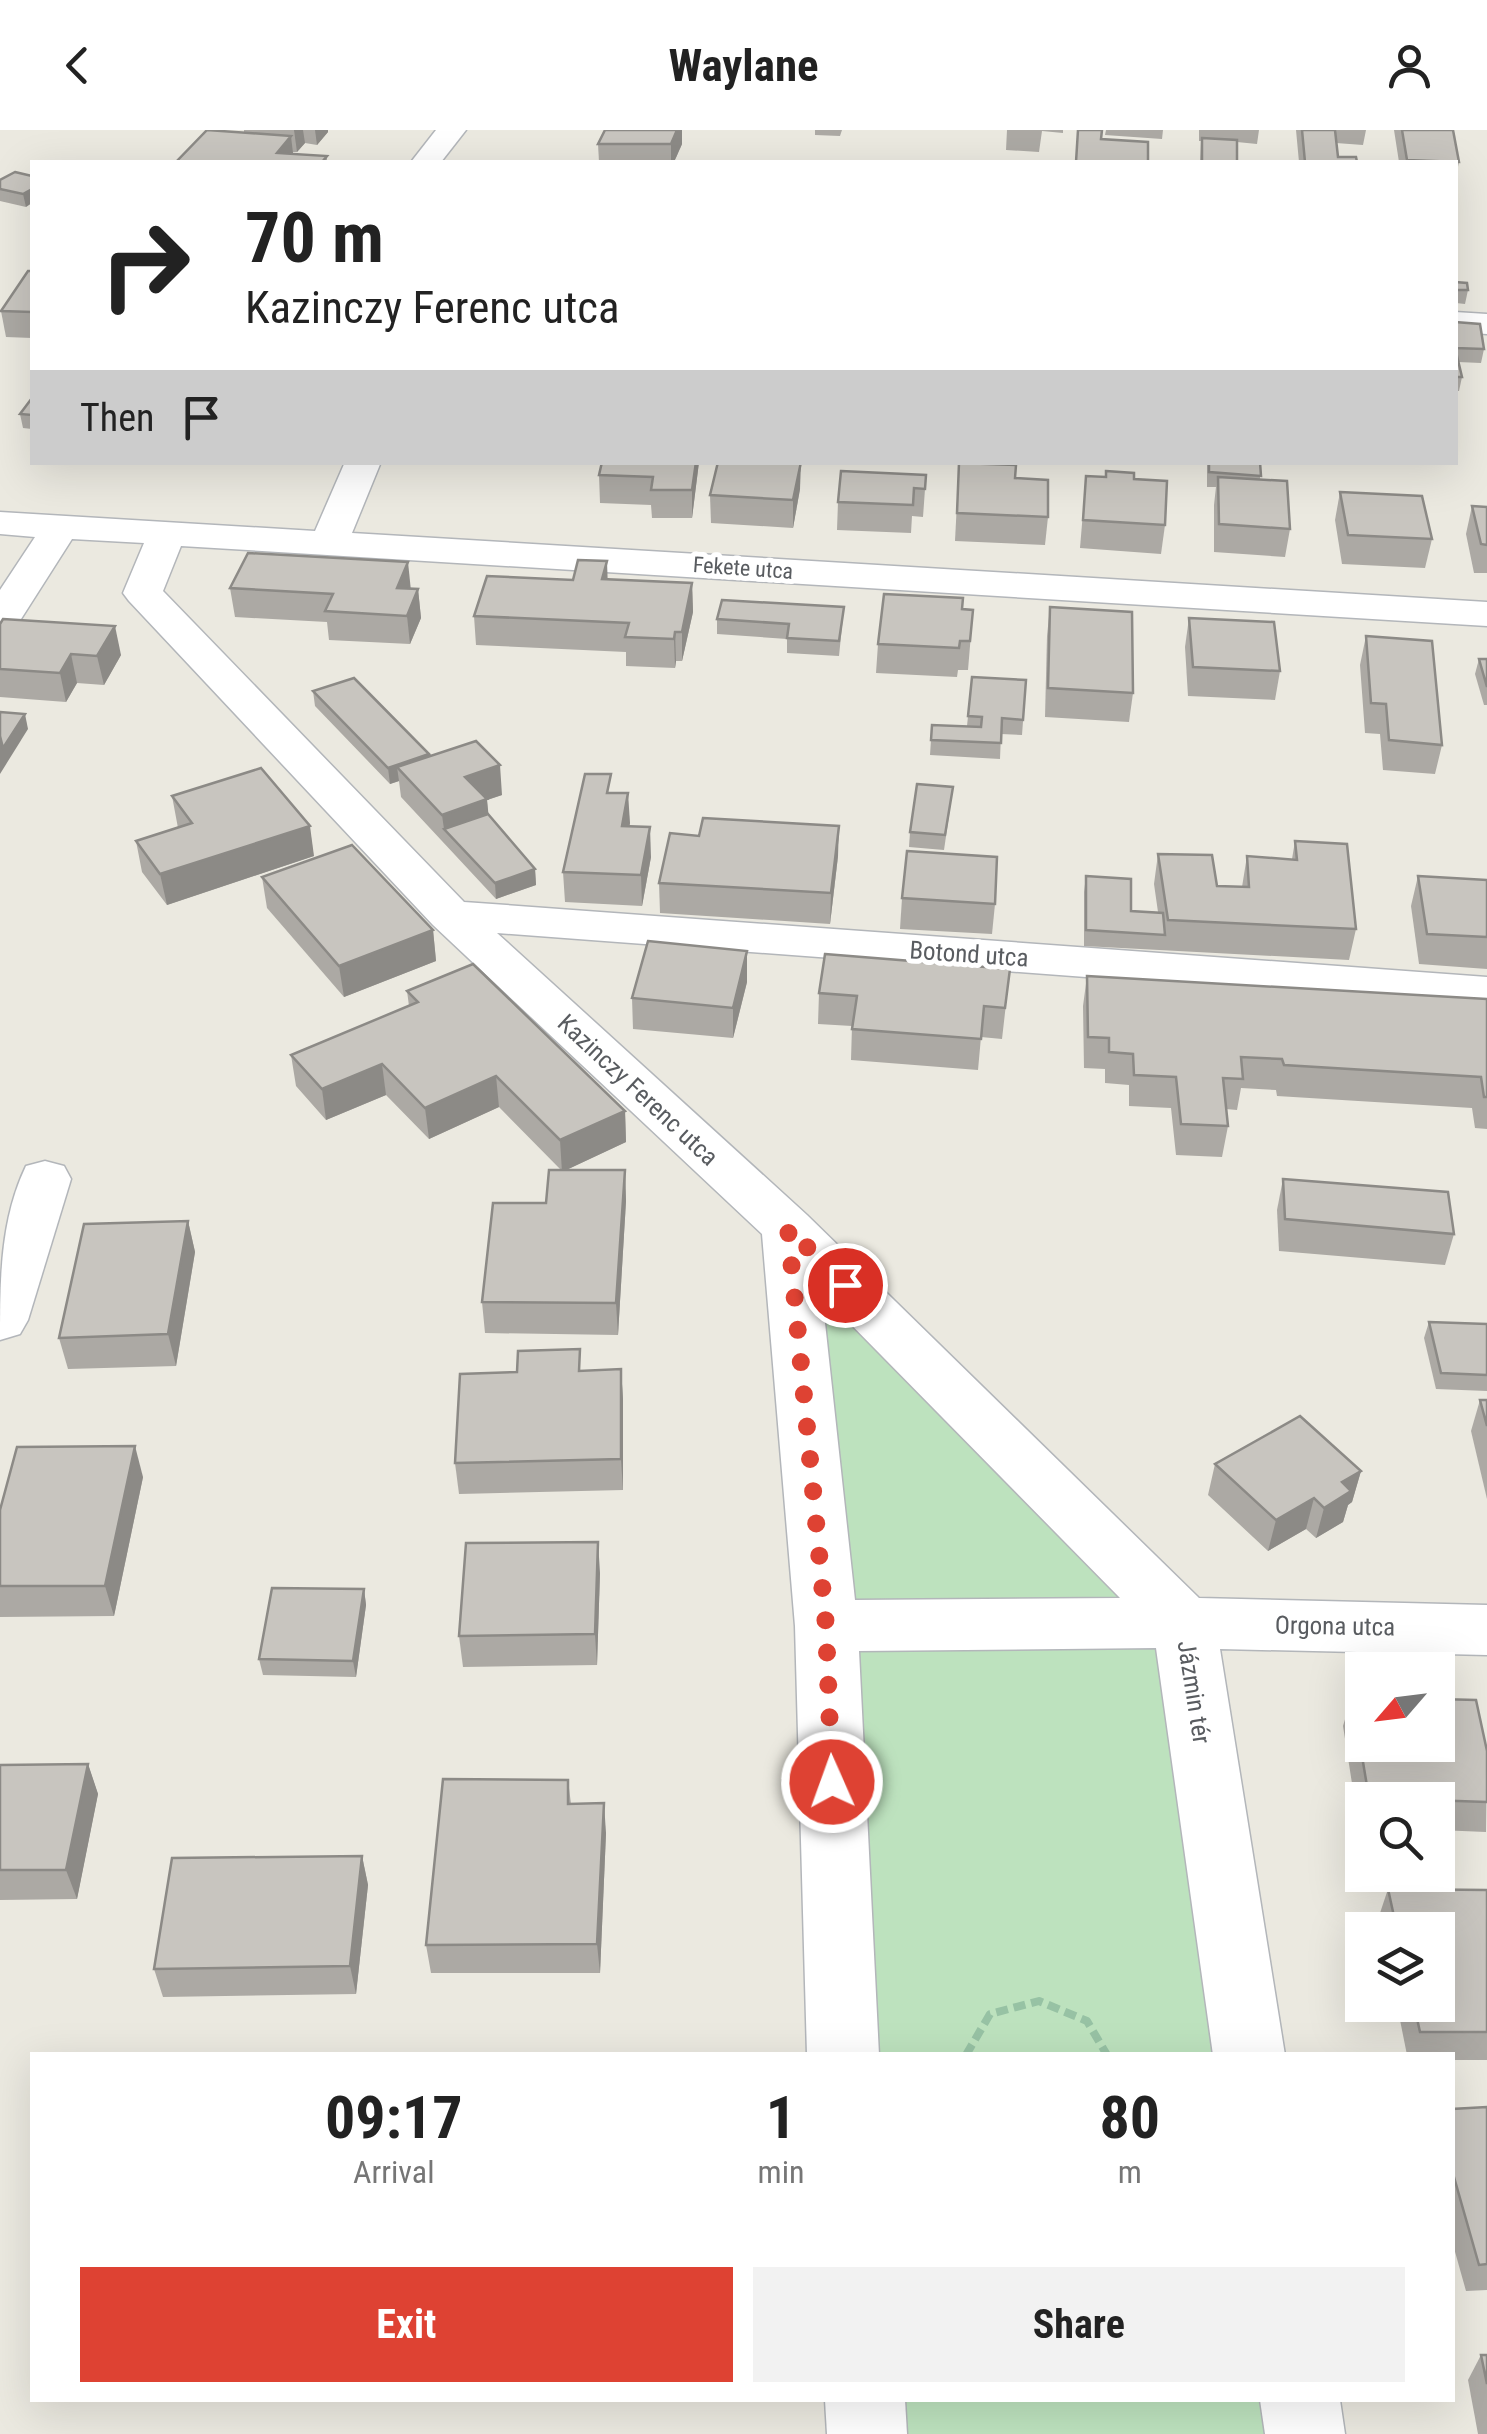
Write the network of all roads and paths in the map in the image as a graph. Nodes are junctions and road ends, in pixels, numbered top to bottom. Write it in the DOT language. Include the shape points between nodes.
graph roads {
  1 [pos="451,130"];
  2 [pos="428,160"];
  3 [pos="1458,322"];
  4 [pos="1487,324"];
  5 [pos="362,465"];
  6 [pos="0,524"];
  7 [pos="60,527"];
  8 [pos="166,536"];
  9 [pos="328,543"];
  10 [pos="1487,614"];
  11 [pos="0,621"];
  12 [pos="450,915"];
  13 [pos="1487,992"];
  14 [pos="44,1179"];
  15 [pos="788,1228"];
  16 [pos="0,1320"];
  17 [pos="1184,1623"];
  18 [pos="826,1626"];
  19 [pos="1487,1630"];
  20 [pos="843,2052"];
  21 [pos="968,2052"];
  22 [pos="1105,2052"];
  23 [pos="1248,2052"];
  24 [pos="865,2402"];
  25 [pos="1300,2402"];
  26 [pos="867,2434"];
  27 [pos="1306,2434"];
  1 -- 2 [label="street"];
  3 -- 4 [label="street"];
  5 -- 9 [label="street"];
  6 -- 7 [label="street, Fekete utca"];
  7 -- 8 [label="street, Fekete utca"];
  7 -- 11 [label="street"];
  8 -- 9 [label="street, Fekete utca"];
  8 -- 12 [label="street, Kazinczy Ferenc utca" via="143,593"];
  9 -- 10 [label="street, Fekete utca"];
  12 -- 13 [label="street, Botond utca"];
  12 -- 15 [label="street, Kazinczy Ferenc utca"];
  14 -- 16 [label="street"];
  15 -- 17 [label="street, Kazinczy Ferenc utca"];
  15 -- 18 [label="street"];
  17 -- 18 [label="street, Jázmin tér"];
  17 -- 19 [label="street, Orgona utca"];
  17 -- 23 [label="street, Jázmin tér"];
  18 -- 20 [label="street"];
  21 -- 22 [label="path" via="990,2014 1038,2001 1087,2021"];
  24 -- 26 [label="street"];
  25 -- 27 [label="street"];
}
